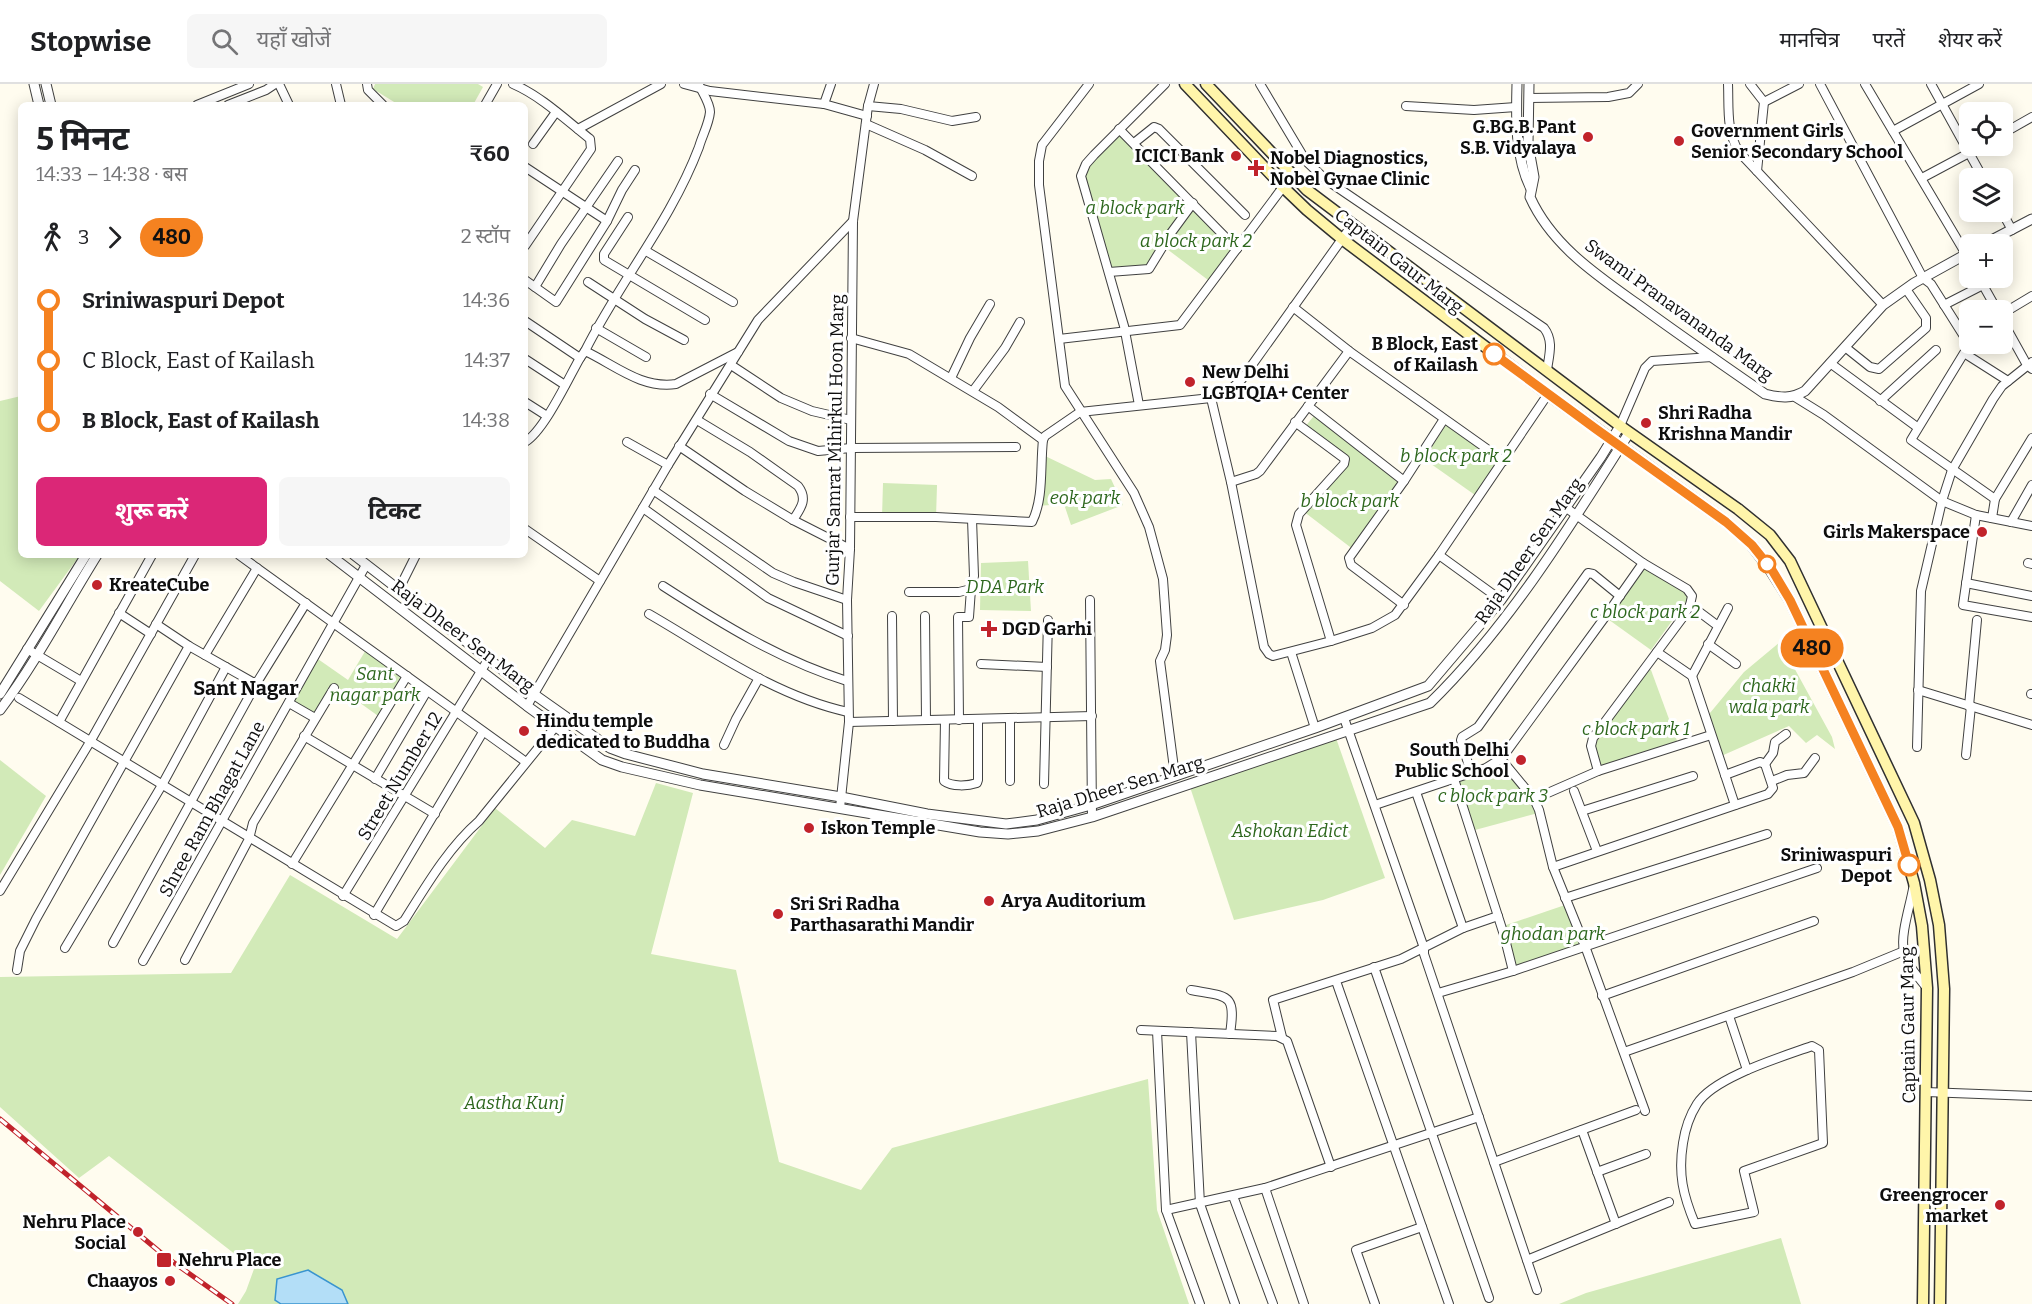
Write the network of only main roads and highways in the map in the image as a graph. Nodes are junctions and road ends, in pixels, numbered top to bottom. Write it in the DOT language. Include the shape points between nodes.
graph roads {
  1 [pos="1185,84"];
  2 [pos="1206,84"];
  3 [pos="1923,1304"];
  4 [pos="1940,1304"];
  1 -- 3 [label="main road, Captain Gaur Marg" via="1283,187 1342,239 1726,522 1772,570 1898,827 1914,884 1927,988"];
  2 -- 4 [label="main road, Captain Gaur Marg" via="1307,190 1738,509 1770,535 1790,561 1914,823 1930,880 1939,925 1944,989"];
}
